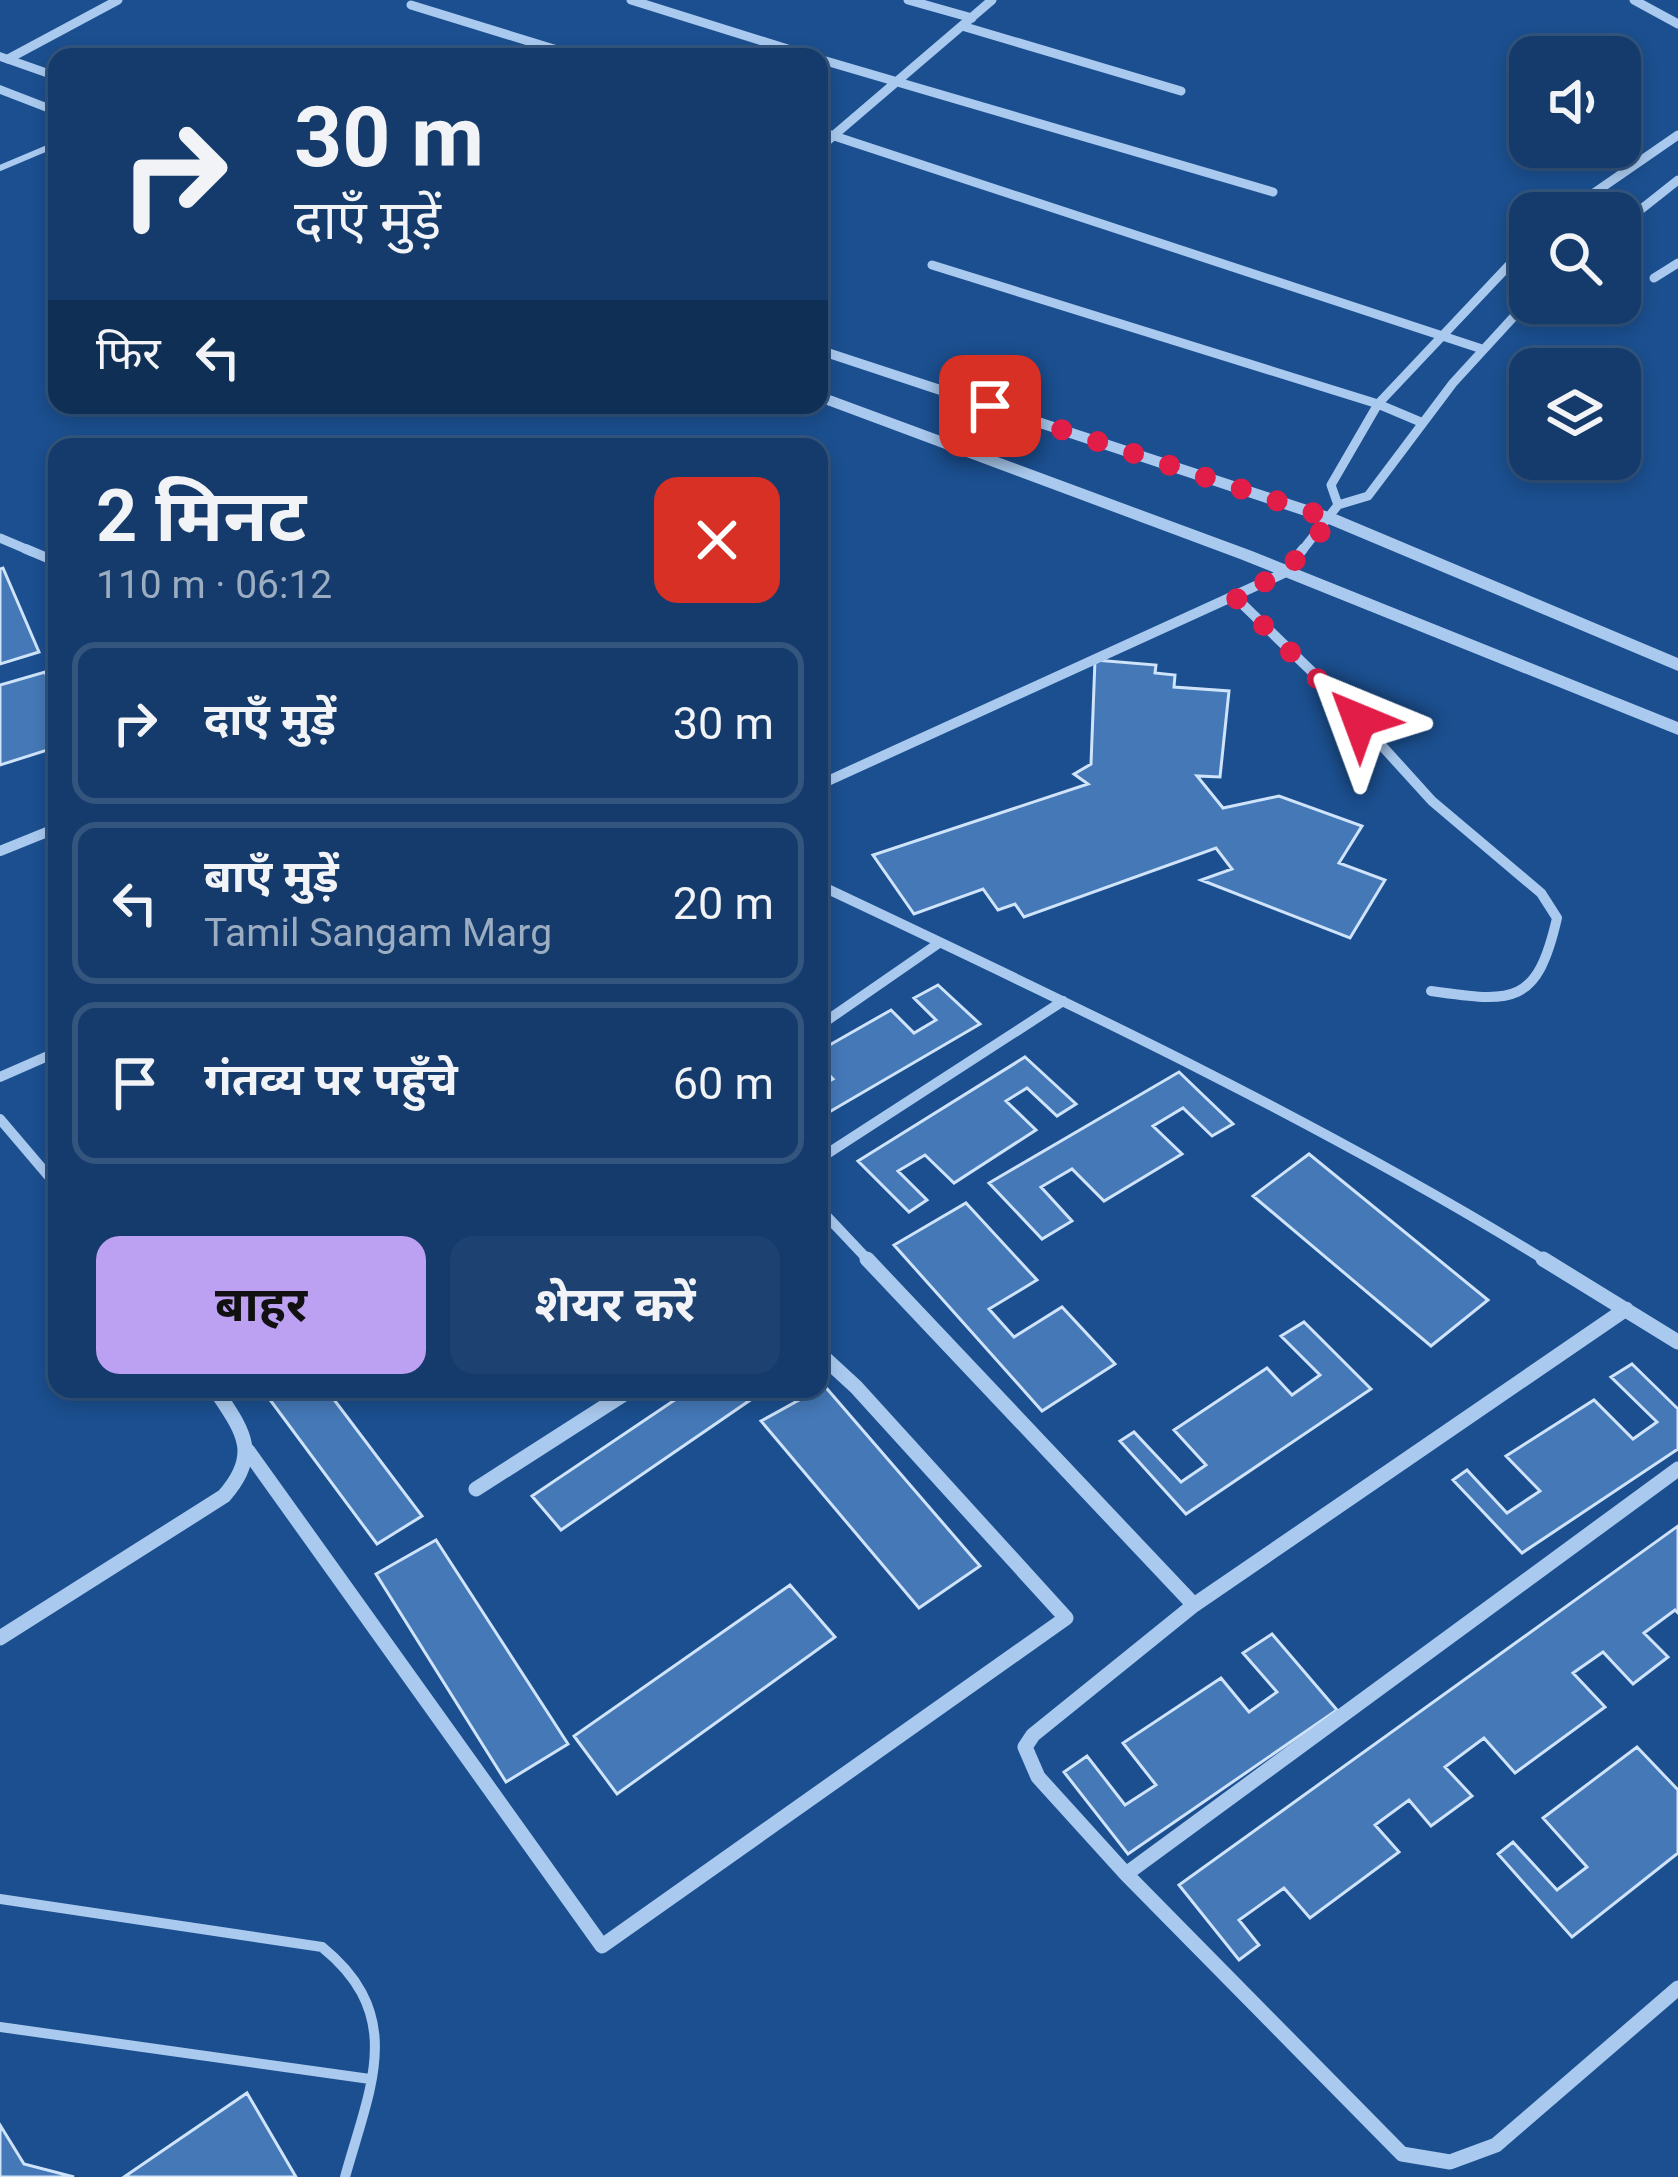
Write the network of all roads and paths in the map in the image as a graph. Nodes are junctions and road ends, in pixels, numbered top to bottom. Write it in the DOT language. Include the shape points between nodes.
graph roads {
  1 [pos="118,0"];
  2 [pos="632,0"];
  3 [pos="908,0"];
  4 [pos="992,0"];
  5 [pos="1634,0"];
  6 [pos="411,5"];
  7 [pos="972,18"];
  8 [pos="1678,24"];
  9 [pos="962,26"];
  10 [pos="551,48"];
  11 [pos="784,48"];
  12 [pos="4,57"];
  13 [pos="828,62"];
  14 [pos="48,74"];
  15 [pos="895,83"];
  16 [pos="0,89"];
  17 [pos="1181,91"];
  18 [pos="48,108"];
  19 [pos="828,133"];
  20 [pos="835,135"];
  21 [pos="1678,135"];
  22 [pos="828,141"];
  23 [pos="48,148"];
  24 [pos="0,168"];
  25 [pos="1678,180"];
  26 [pos="1273,192"];
  27 [pos="1591,192"];
  28 [pos="1641,209"];
  29 [pos="1678,263"];
  30 [pos="1509,264"];
  31 [pos="932,265"];
  32 [pos="1654,278"];
  33 [pos="1509,321"];
  34 [pos="1439,335"];
  35 [pos="1482,349"];
  36 [pos="828,353"];
  37 [pos="828,399"];
  38 [pos="1378,404"];
  39 [pos="1423,423"];
  40 [pos="1335,512"];
  41 [pos="0,538"];
  42 [pos="48,558"];
  43 [pos="1284,573"];
  44 [pos="1234,596"];
  45 [pos="1678,665"];
  46 [pos="1678,729"];
  47 [pos="828,781"];
  48 [pos="48,832"];
  49 [pos="0,851"];
  50 [pos="828,889"];
  51 [pos="939,943"];
  52 [pos="1431,991"];
  53 [pos="1063,1001"];
  54 [pos="828,1020"];
  55 [pos="48,1056"];
  56 [pos="0,1077"];
  57 [pos="0,1119"];
  58 [pos="828,1153"];
  59 [pos="48,1175"];
  60 [pos="828,1218"];
  61 [pos="1625,1309"];
  62 [pos="1678,1342"];
  63 [pos="828,1361"];
  64 [pos="221,1398"];
  65 [pos="618,1398"];
  66 [pos="248,1451"];
  67 [pos="1678,1469"];
  68 [pos="476,1489"];
  69 [pos="1194,1605"];
  70 [pos="0,1638"];
  71 [pos="1126,1874"];
  72 [pos="0,1899"];
  73 [pos="1678,1988"];
  74 [pos="0,2027"];
  75 [pos="370,2079"];
  76 [pos="345,2177"];
  1 -- 12 [label="street"];
  2 -- 11 [label="street"];
  3 -- 7 [label="street"];
  4 -- 7 [label="street"];
  5 -- 8 [label="street"];
  6 -- 10 [label="street"];
  7 -- 9 [label="street"];
  9 -- 15 [label="street"];
  9 -- 17 [label="street"];
  12 -- 14 [label="street"];
  13 -- 15 [label="street"];
  15 -- 20 [label="street"];
  15 -- 26 [label="street"];
  16 -- 18 [label="street"];
  19 -- 20 [label="street"];
  20 -- 22 [label="street"];
  20 -- 34 [label="street"];
  21 -- 27 [label="street"];
  23 -- 24 [label="lane"];
  25 -- 28 [label="street"];
  29 -- 32 [label="street"];
  30 -- 34 [label="street"];
  31 -- 38 [label="street"];
  33 -- 35 [label="street"];
  34 -- 35 [label="street"];
  34 -- 38 [label="street"];
  35 -- 39 [label="street"];
  36 -- 40 [label="street"];
  37 -- 43 [label="street"];
  38 -- 39 [label="street"];
  38 -- 40 [label="street" via="1331,485"];
  39 -- 40 [label="street" via="1368,496"];
  40 -- 43 [label="street"];
  40 -- 45 [label="street"];
  41 -- 42 [label="street"];
  43 -- 44 [label="street"];
  43 -- 46 [label="street"];
  44 -- 47 [label="street"];
  44 -- 52 [label="street" via="1432,801 1540,893 1556,918 1545,968 1525,986 1496,1000"];
  48 -- 49 [label="street"];
  50 -- 51 [label="street"];
  51 -- 53 [label="street"];
  51 -- 54 [label="street"];
  53 -- 58 [label="street"];
  53 -- 61 [label="street" via="1413,1179"];
  55 -- 56 [label="street"];
  57 -- 59 [label="street"];
  60 -- 69 [label="street"];
  61 -- 62 [label="street"];
  61 -- 69 [label="street"];
  63 -- 66 [label="street" via="1066,1618 602,1946"];
  64 -- 66 [label="street"];
  65 -- 68 [label="street"];
  66 -- 70 [label="street" via="240,1481 224,1496"];
  67 -- 71 [label="street"];
  69 -- 71 [label="street" via="1025,1747 1038,1777"];
  71 -- 73 [label="street" via="1402,2154 1418,2161 1456,2162 1496,2144"];
  72 -- 75 [label="lane" via="322,1947 350,1964 372,2003 378,2029"];
  74 -- 75 [label="lane"];
  75 -- 76 [label="lane"];
}
